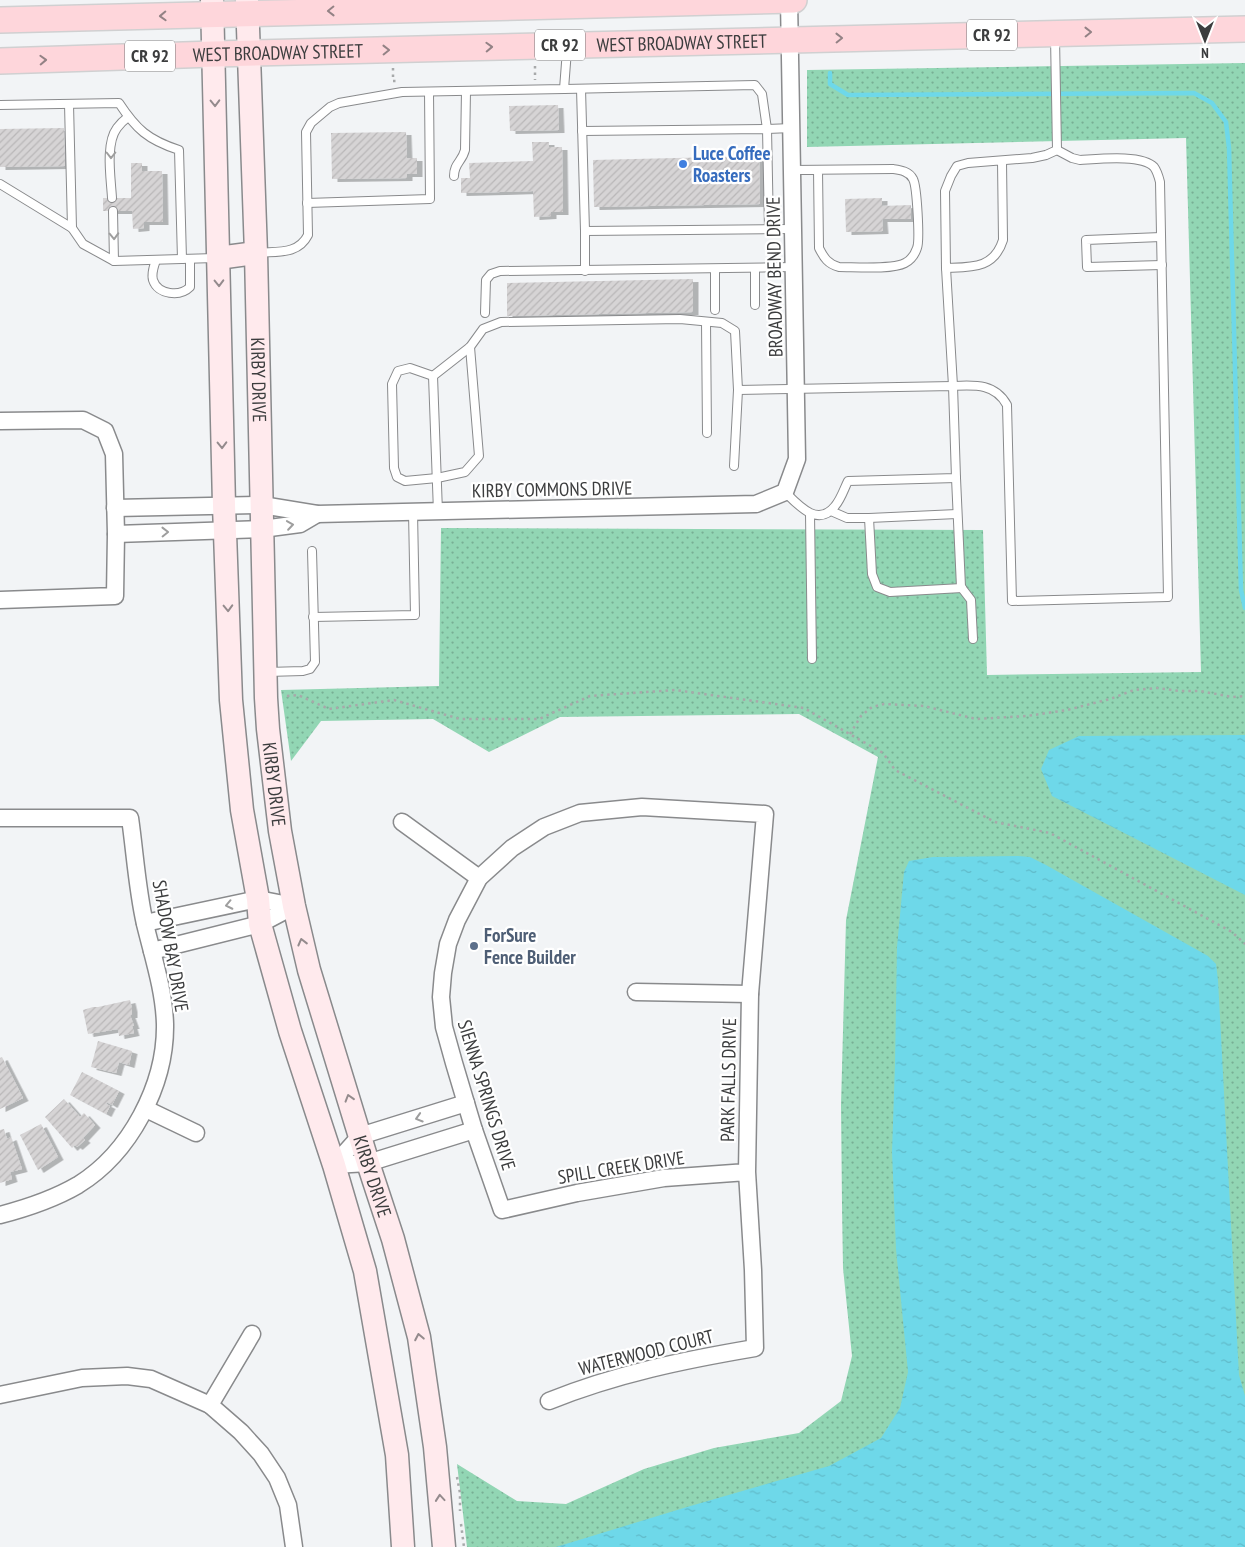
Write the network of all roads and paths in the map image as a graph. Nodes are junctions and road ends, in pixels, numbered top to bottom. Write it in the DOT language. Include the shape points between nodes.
graph roads {
  1 [pos="789,0"];
  2 [pos="794,0"];
  3 [pos="546,3"];
  4 [pos="578,3"];
  5 [pos="248,6"];
  6 [pos="212,7"];
  7 [pos="0,20"];
  8 [pos="1245,28"];
  9 [pos="1055,33"];
  10 [pos="790,40"];
  11 [pos="567,45"];
  12 [pos="214,54"];
  13 [pos="250,54"];
  14 [pos="0,61"];
  15 [pos="535,62"];
  16 [pos="393,66"];
  17 [pos="536,89"];
  18 [pos="564,89"];
  19 [pos="582,89"];
  20 [pos="466,91"];
  21 [pos="402,92"];
  22 [pos="428,92"];
  23 [pos="70,104"];
  24 [pos="0,106"];
  25 [pos="128,117"];
  26 [pos="792,128"];
  27 [pos="767,129"];
  28 [pos="582,131"];
  29 [pos="1057,150"];
  30 [pos="1002,162"];
  31 [pos="792,170"];
  32 [pos="818,170"];
  33 [pos="454,176"];
  34 [pos="0,184"];
  35 [pos="112,198"];
  36 [pos="307,203"];
  37 [pos="112,211"];
  38 [pos="72,228"];
  39 [pos="770,229"];
  40 [pos="793,229"];
  41 [pos="585,231"];
  42 [pos="1161,237"];
  43 [pos="256,253"];
  44 [pos="218,258"];
  45 [pos="182,259"];
  46 [pos="190,259"];
  47 [pos="156,260"];
  48 [pos="114,261"];
  49 [pos="1162,265"];
  50 [pos="794,267"];
  51 [pos="754,268"];
  52 [pos="946,268"];
  53 [pos="715,270"];
  54 [pos="585,271"];
  55 [pos="755,305"];
  56 [pos="715,310"];
  57 [pos="485,312"];
  58 [pos="706,322"];
  59 [pos="470,346"];
  60 [pos="433,376"];
  61 [pos="953,386"];
  62 [pos="796,389"];
  63 [pos="738,390"];
  64 [pos="0,421"];
  65 [pos="707,433"];
  66 [pos="734,466"];
  67 [pos="437,478"];
  68 [pos="956,478"];
  69 [pos="785,492"];
  70 [pos="224,505"];
  71 [pos="262,505"];
  72 [pos="115,508"];
  73 [pos="831,511"];
  74 [pos="413,512"];
  75 [pos="438,512"];
  76 [pos="318,514"];
  77 [pos="810,514"];
  78 [pos="957,514"];
  79 [pos="869,518"];
  80 [pos="262,529"];
  81 [pos="225,531"];
  82 [pos="116,534"];
  83 [pos="312,551"];
  84 [pos="962,588"];
  85 [pos="0,600"];
  86 [pos="314,617"];
  87 [pos="973,639"];
  88 [pos="812,659"];
  89 [pos="267,672"];
  90 [pos="287,696"];
  91 [pos="1245,696"];
  92 [pos="850,734"];
  93 [pos="0,818"];
  94 [pos="402,822"];
  95 [pos="479,878"];
  96 [pos="258,899"];
  97 [pos="294,906"];
  98 [pos="145,923"];
  99 [pos="260,924"];
  100 [pos="1245,944"];
  101 [pos="152,951"];
  102 [pos="636,992"];
  103 [pos="750,994"];
  104 [pos="466,1103"];
  105 [pos="146,1109"];
  106 [pos="474,1130"];
  107 [pos="196,1133"];
  108 [pos="360,1136"];
  109 [pos="368,1163"];
  110 [pos="334,1165"];
  111 [pos="746,1172"];
  112 [pos="502,1210"];
  113 [pos="0,1215"];
  114 [pos="252,1334"];
  115 [pos="755,1348"];
  116 [pos="0,1395"];
  117 [pos="549,1401"];
  118 [pos="210,1405"];
  119 [pos="294,1547"];
  120 [pos="403,1547"];
  121 [pos="444,1547"];
  1 -- 2 [label="main road, WEST BROADWAY STREET / CR 92"];
  1 -- 4 [label="main road, WEST BROADWAY STREET / CR 92"];
  1 -- 10 [label="street, BROADWAY BEND DRIVE"];
  3 -- 4 [label="main road, WEST BROADWAY STREET / CR 92"];
  3 -- 5 [label="main road, WEST BROADWAY STREET / CR 92, one-way"];
  5 -- 6 [label="main road, WEST BROADWAY STREET / CR 92"];
  5 -- 13 [label="main road, KIRBY DRIVE"];
  6 -- 7 [label="main road, WEST BROADWAY STREET / CR 92, one-way"];
  6 -- 12 [label="main road, KIRBY DRIVE"];
  9 -- 8 [label="main road, WEST BROADWAY STREET / CR 92, one-way"];
  10 -- 9 [label="main road, WEST BROADWAY STREET / CR 92, one-way"];
  9 -- 29 [label="lane"];
  10 -- 11 [label="main road, WEST BROADWAY STREET / CR 92"];
  10 -- 26 [label="street, BROADWAY BEND DRIVE"];
  13 -- 11 [label="main road, WEST BROADWAY STREET / CR 92, one-way"];
  11 -- 18 [label="lane"];
  12 -- 13 [label="main road, WEST BROADWAY STREET / CR 92"];
  14 -- 12 [label="main road, WEST BROADWAY STREET / CR 92, one-way"];
  12 -- 44 [label="main road, KIRBY DRIVE, one-way"];
  13 -- 43 [label="main road, KIRBY DRIVE"];
  15 -- 17 [label="path"];
  16 -- 21 [label="path" via="393,81 402,81"];
  17 -- 18 [label="lane"];
  17 -- 20 [label="lane"];
  18 -- 19 [label="lane"];
  19 -- 27 [label="lane" via="755,85 762,94"];
  19 -- 28 [label="lane"];
  20 -- 22 [label="lane"];
  20 -- 33 [label="lane" via="465,150 454,168"];
  21 -- 22 [label="lane"];
  21 -- 36 [label="lane" via="339,103 322,112 311,123 306,132"];
  22 -- 36 [label="lane" via="430,199"];
  23 -- 24 [label="lane"];
  23 -- 25 [label="lane" via="119,102"];
  23 -- 38 [label="lane"];
  25 -- 35 [label="lane, one-way" via="116,129 110,150"];
  25 -- 45 [label="lane" via="138,129 179,150"];
  26 -- 27 [label="lane"];
  26 -- 31 [label="street, BROADWAY BEND DRIVE"];
  27 -- 28 [label="lane"];
  27 -- 39 [label="lane"];
  28 -- 41 [label="lane"];
  29 -- 30 [label="lane" via="1046,155"];
  29 -- 42 [label="lane" via="1080,160 1131,159 1155,168 1160,182"];
  30 -- 52 [label="lane" via="1003,240 1000,250 985,263 974,267"];
  30 -- 52 [label="lane" via="968,163 957,166 950,176 944,192"];
  31 -- 32 [label="lane"];
  31 -- 40 [label="street, BROADWAY BEND DRIVE"];
  32 -- 32 [label="lane" via="819,248 823,257 840,267 893,266 912,258 918,247 916,188 912,177 893,169"];
  34 -- 38 [label="lane"];
  36 -- 43 [label="lane" via="308,235 303,244 295,249"];
  37 -- 48 [label="lane, one-way"];
  38 -- 48 [label="lane" via="83,244"];
  39 -- 40 [label="lane"];
  39 -- 41 [label="lane"];
  40 -- 50 [label="street, BROADWAY BEND DRIVE"];
  41 -- 54 [label="lane"];
  42 -- 49 [label="lane"];
  42 -- 49 [label="lane" via="1086,240 1087,267"];
  43 -- 44 [label="main road"];
  43 -- 71 [label="main road, KIRBY DRIVE"];
  44 -- 46 [label="lane"];
  44 -- 70 [label="main road, KIRBY DRIVE, one-way"];
  45 -- 46 [label="lane"];
  45 -- 47 [label="lane"];
  46 -- 47 [label="lane" via="190,288 175,294 162,290 153,279"];
  47 -- 48 [label="lane"];
  49 -- 61 [label="lane" via="1168,597 1012,601 1007,405 1002,396 992,389 979,385"];
  50 -- 51 [label="lane"];
  50 -- 62 [label="street, BROADWAY BEND DRIVE"];
  51 -- 53 [label="lane"];
  51 -- 55 [label="lane"];
  52 -- 61 [label="lane"];
  53 -- 54 [label="lane"];
  53 -- 56 [label="lane"];
  54 -- 57 [label="lane" via="500,271 491,274 486,280"];
  58 -- 59 [label="lane" via="680,319 501,322 482,329"];
  58 -- 63 [label="lane" via="722,323 735,332"];
  58 -- 65 [label="lane"];
  59 -- 60 [label="lane"];
  59 -- 67 [label="lane" via="479,456 465,472"];
  60 -- 67 [label="lane"];
  60 -- 67 [label="lane" via="410,368 398,371 392,384 394,468 397,476 405,481"];
  61 -- 62 [label="lane"];
  61 -- 68 [label="lane"];
  62 -- 63 [label="lane"];
  62 -- 69 [label="street, BROADWAY BEND DRIVE" via="797,459"];
  63 -- 66 [label="lane"];
  64 -- 72 [label="street" via="83,420 105,431 114,454"];
  67 -- 75 [label="lane"];
  68 -- 73 [label="lane" via="848,481"];
  68 -- 78 [label="lane"];
  69 -- 75 [label="street, KIRBY COMMONS DRIVE" via="756,504"];
  69 -- 77 [label="lane"];
  70 -- 71 [label="street, KIRBY COMMONS DRIVE"];
  70 -- 72 [label="street, KIRBY COMMONS DRIVE"];
  70 -- 81 [label="main road, KIRBY DRIVE"];
  71 -- 76 [label="street, KIRBY COMMONS DRIVE"];
  71 -- 80 [label="main road, KIRBY DRIVE"];
  72 -- 82 [label="street"];
  73 -- 77 [label="lane" via="821,515"];
  73 -- 79 [label="lane" via="847,518"];
  74 -- 75 [label="street, KIRBY COMMONS DRIVE"];
  74 -- 76 [label="street, KIRBY COMMONS DRIVE"];
  74 -- 86 [label="lane" via="415,615"];
  80 -- 76 [label="street, KIRBY COMMONS DRIVE, one-way" via="300,524"];
  77 -- 88 [label="lane"];
  78 -- 79 [label="lane"];
  78 -- 84 [label="lane"];
  79 -- 84 [label="lane" via="872,574 877,587 890,592"];
  80 -- 81 [label="street, KIRBY COMMONS DRIVE"];
  80 -- 89 [label="main road, KIRBY DRIVE"];
  82 -- 81 [label="street, KIRBY COMMONS DRIVE, one-way"];
  81 -- 96 [label="main road, KIRBY DRIVE, one-way" via="232,709 242,810"];
  82 -- 85 [label="street" via="115,596"];
  83 -- 86 [label="lane"];
  84 -- 87 [label="lane" via="971,600"];
  86 -- 89 [label="lane" via="315,662 310,669"];
  89 -- 97 [label="main road, KIRBY DRIVE" via="268,729 276,803"];
  90 -- 92 [label="path" via="298,696 329,709 394,700 460,719 539,719 590,696 675,690 804,708"];
  91 -- 92 [label="path" via="1157,688 1134,690 1067,710 976,719 924,706 884,704 872,707 861,716"];
  92 -- 100 [label="path" via="883,753 895,770 995,822 1050,833 1232,932"];
  93 -- 98 [label="street, SHADOW BAY DRIVE" via="130,818"];
  94 -- 95 [label="street"];
  95 -- 103 [label="street, PARK FALLS DRIVE" via="520,842 580,813 642,807 765,814"];
  95 -- 104 [label="street, SIENNA SPRINGS DRIVE" via="448,944 441,997 444,1027"];
  96 -- 97 [label="street"];
  96 -- 98 [label="street, one-way"];
  96 -- 99 [label="main road, KIRBY DRIVE"];
  97 -- 99 [label="street"];
  108 -- 97 [label="main road, KIRBY DRIVE, one-way" via="309,970"];
  98 -- 101 [label="street, SHADOW BAY DRIVE"];
  99 -- 101 [label="street"];
  99 -- 110 [label="main road, KIRBY DRIVE" via="290,1031"];
  101 -- 105 [label="street, SHADOW BAY DRIVE" via="162,998 165,1037 159,1070"];
  102 -- 103 [label="street"];
  103 -- 111 [label="street, PARK FALLS DRIVE"];
  104 -- 106 [label="street, SIENNA SPRINGS DRIVE"];
  104 -- 108 [label="street, one-way"];
  105 -- 107 [label="street"];
  105 -- 113 [label="street, SHADOW BAY DRIVE" via="125,1142 80,1184 51,1199"];
  106 -- 109 [label="street"];
  106 -- 112 [label="street, SIENNA SPRINGS DRIVE"];
  108 -- 109 [label="main road, KIRBY DRIVE"];
  108 -- 110 [label="street"];
  109 -- 110 [label="street"];
  121 -- 109 [label="main road, KIRBY DRIVE, one-way" via="435,1447 419,1336"];
  110 -- 120 [label="main road, KIRBY DRIVE" via="372,1310 397,1455"];
  111 -- 112 [label="street, SPILL CREEK DRIVE" via="664,1178"];
  111 -- 115 [label="street, PARK FALLS DRIVE"];
  114 -- 118 [label="street"];
  115 -- 117 [label="street, WATERWOOD COURT" via="680,1361 582,1388"];
  116 -- 118 [label="street" via="82,1378 127,1376 151,1379"];
  118 -- 119 [label="street" via="241,1432 277,1478 288,1506"];
}
